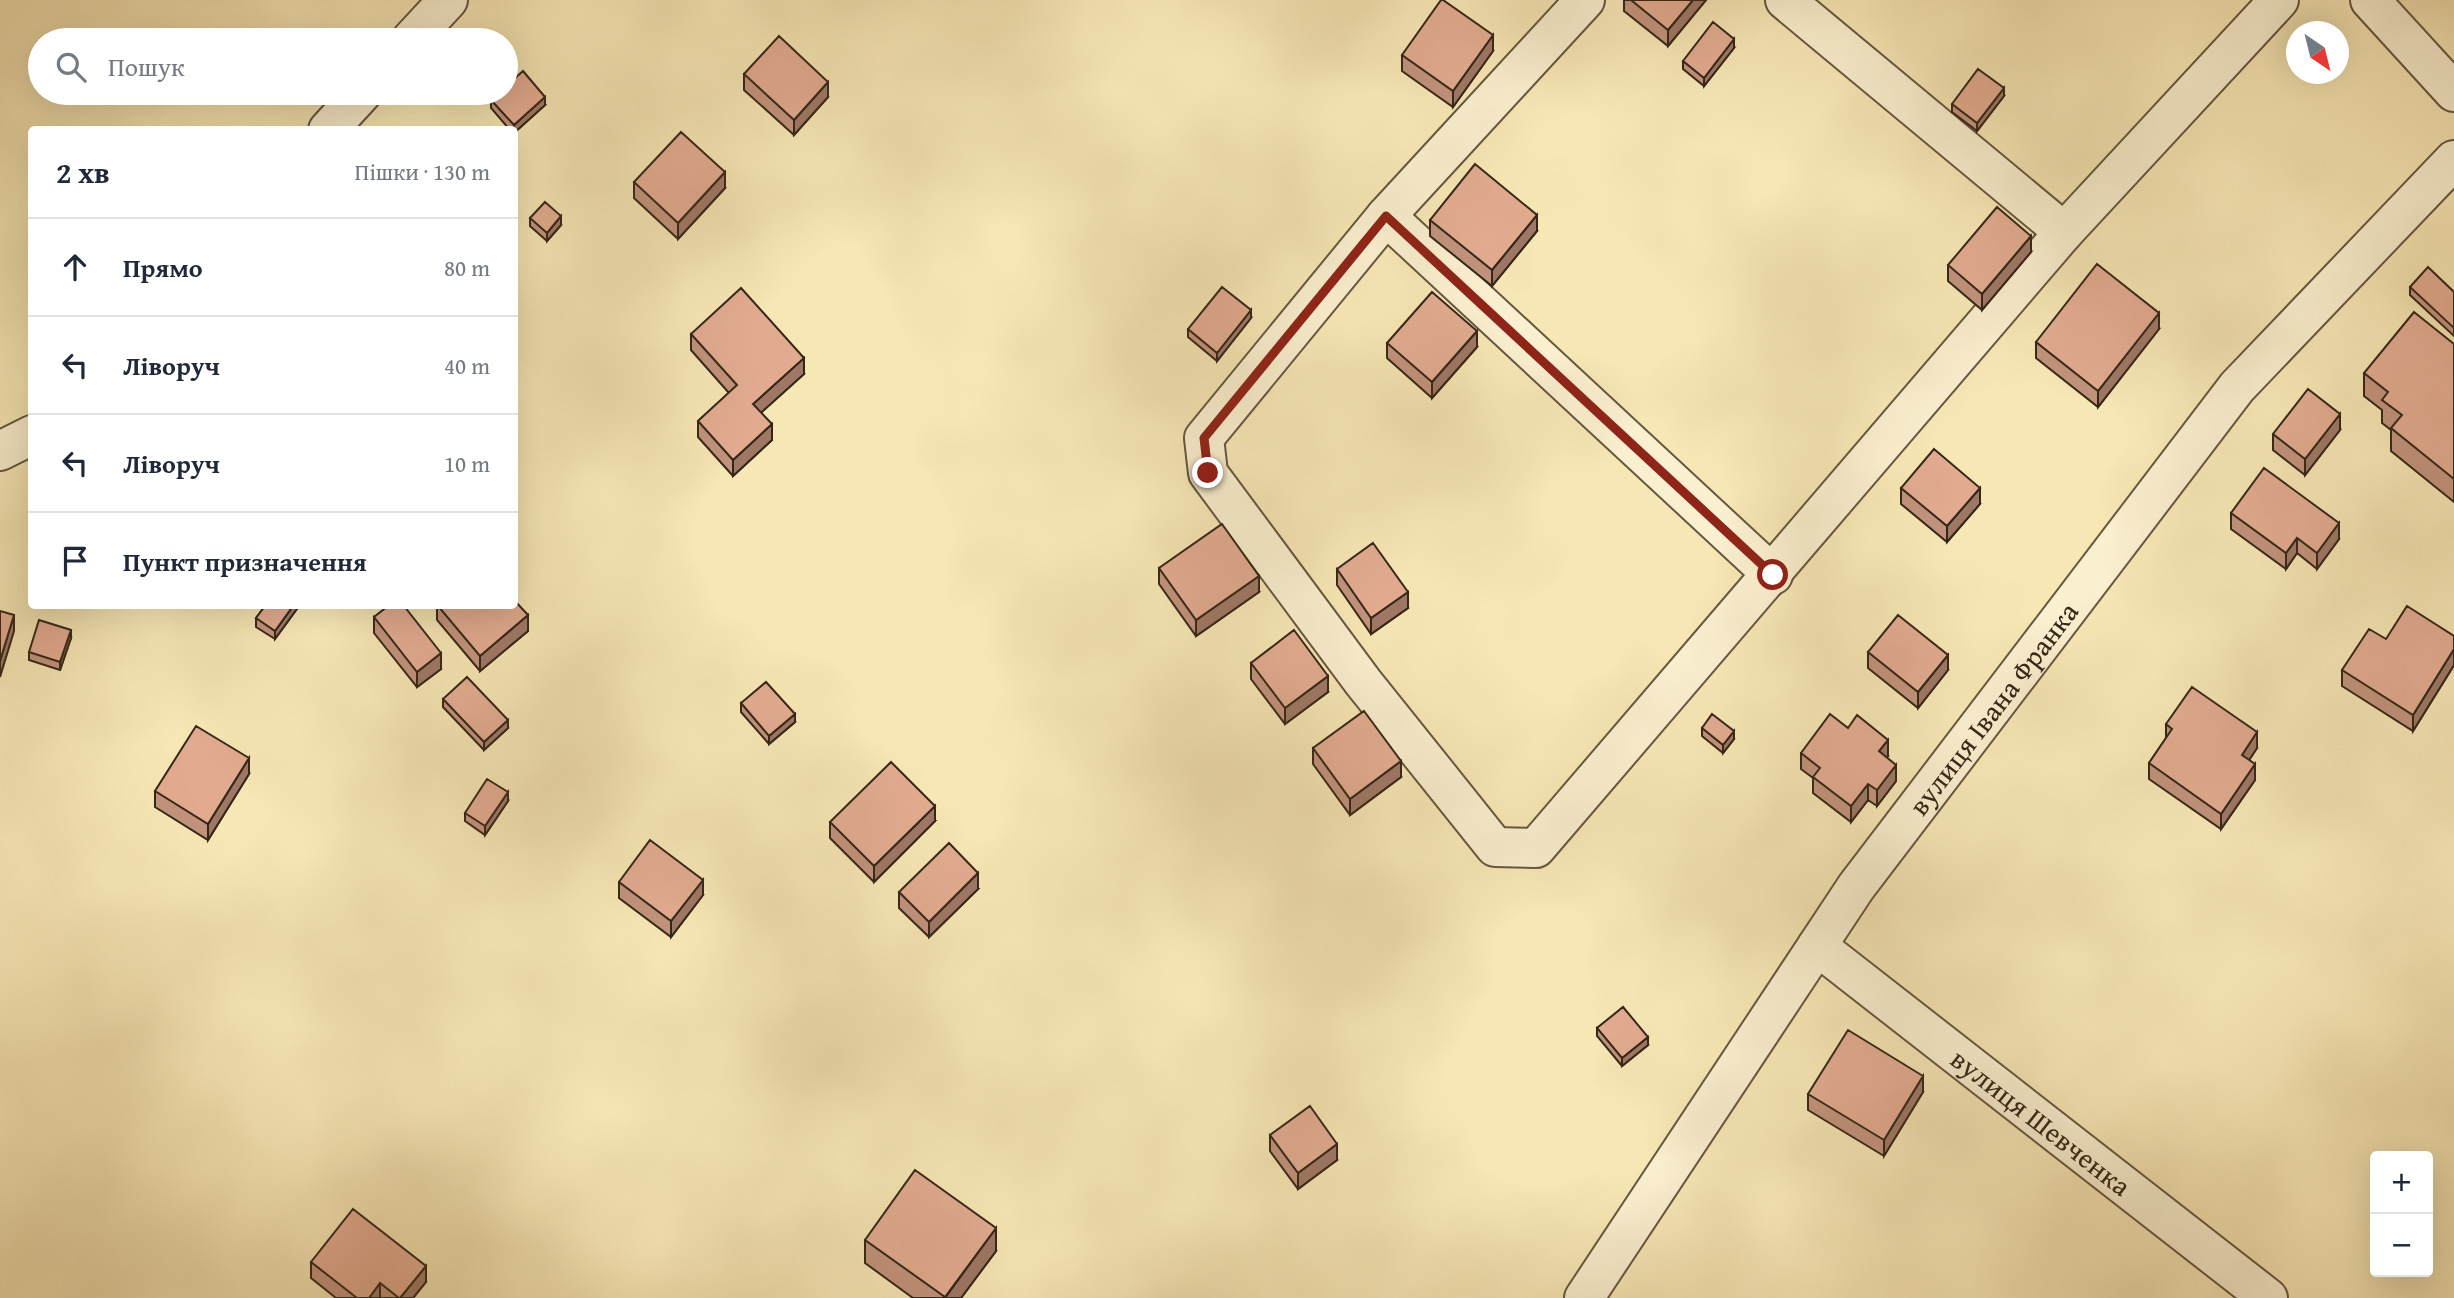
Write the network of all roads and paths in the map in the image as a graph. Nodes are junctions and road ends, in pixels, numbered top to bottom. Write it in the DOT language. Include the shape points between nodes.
graph roads {
  1 [pos="448,0"];
  2 [pos="1585,0"];
  3 [pos="1785,0"];
  4 [pos="2279,0"];
  5 [pos="2370,0"];
  6 [pos="422,28"];
  7 [pos="2454,92"];
  8 [pos="351,105"];
  9 [pos="332,126"];
  10 [pos="2454,160"];
  11 [pos="1386,216"];
  12 [pos="2064,232"];
  13 [pos="28,437"];
  14 [pos="0,451"];
  15 [pos="1773,575"];
  16 [pos="1817,946"];
  17 [pos="1584,1298"];
  18 [pos="2268,1298"];
  1 -- 6 [label="street"];
  2 -- 11 [label="street"];
  3 -- 12 [label="street"];
  4 -- 12 [label="street"];
  5 -- 7 [label="street"];
  8 -- 9 [label="street"];
  10 -- 16 [label="street, вулиця Івана Франка" via="2237,387 1856,887"];
  11 -- 15 [label="street"];
  11 -- 15 [label="street" via="1204,438 1208,473 1363,682 1495,847 1536,848"];
  12 -- 15 [label="street"];
  13 -- 14 [label="street"];
  16 -- 17 [label="street, вулиця Івана Франка"];
  16 -- 18 [label="street, вулиця Шевченка"];
}
